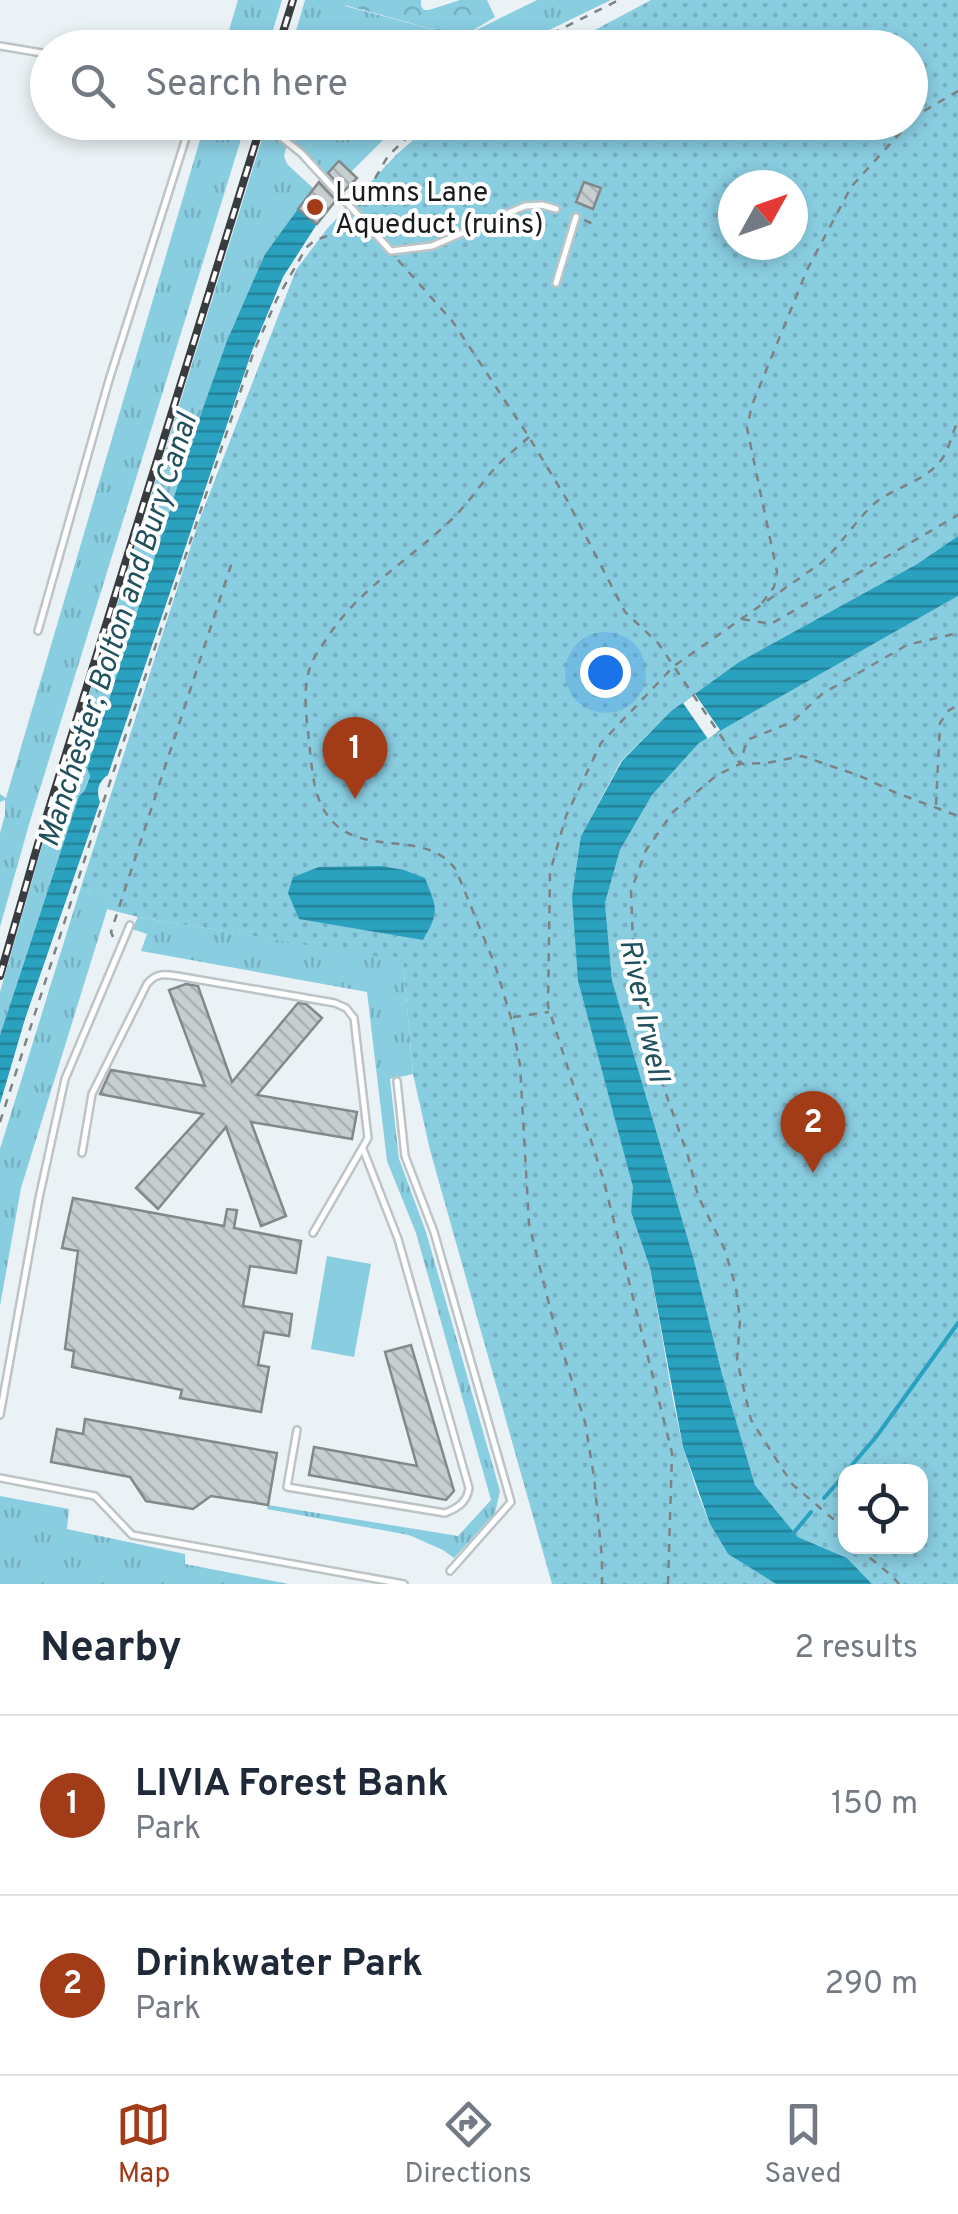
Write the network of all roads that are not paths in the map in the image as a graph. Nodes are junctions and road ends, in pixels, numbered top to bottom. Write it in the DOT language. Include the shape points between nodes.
graph roads {
  1 [pos="0,46"];
  2 [pos="30,51"];
  3 [pos="185,140"];
  4 [pos="284,140"];
  5 [pos="556,208"];
  6 [pos="576,217"];
  7 [pos="556,282"];
  8 [pos="38,632"];
  9 [pos="130,924"];
  10 [pos="397,1082"];
  11 [pos="363,1149"];
  12 [pos="82,1152"];
  13 [pos="312,1233"];
  14 [pos="0,1415"];
  15 [pos="298,1430"];
  16 [pos="0,1478"];
  17 [pos="450,1571"];
  18 [pos="404,1584"];
  1 -- 2 [label="lane"];
  3 -- 8 [label="lane"];
  4 -- 5 [label="lane" via="391,251 432,246 525,206"];
  6 -- 7 [label="lane"];
  9 -- 14 [label="lane" via="65,1079"];
  10 -- 17 [label="lane" via="405,1156 434,1232 511,1502"];
  11 -- 12 [label="lane" via="368,1138 357,1032 346,1008 162,974 147,984 92,1094"];
  11 -- 13 [label="lane"];
  11 -- 15 [label="lane" via="398,1239 468,1497 445,1514 287,1487"];
  16 -- 18 [label="lane" via="94,1496 132,1535"];
}
